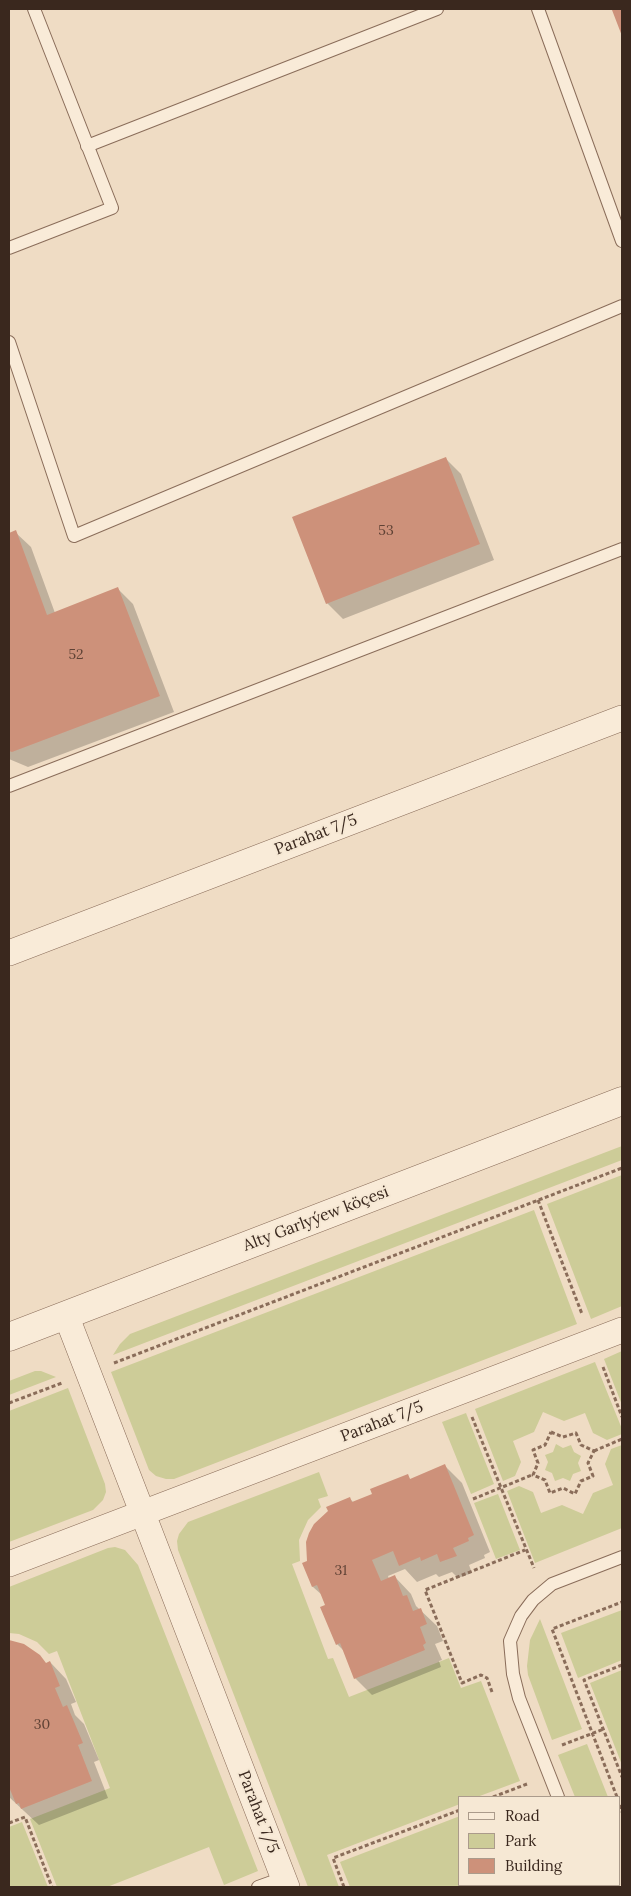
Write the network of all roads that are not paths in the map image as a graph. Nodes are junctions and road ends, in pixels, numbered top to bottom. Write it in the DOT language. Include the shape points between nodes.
graph roads {
  1 [pos="34,9"];
  2 [pos="437,9"];
  3 [pos="538,9"];
  4 [pos="87,146"];
  5 [pos="622,240"];
  6 [pos="9,248"];
  7 [pos="622,306"];
  8 [pos="9,342"];
  9 [pos="622,549"];
  10 [pos="622,718"];
  11 [pos="9,786"];
  12 [pos="9,953"];
  13 [pos="622,1101"];
  14 [pos="66,1315"];
  15 [pos="622,1330"];
  16 [pos="9,1337"];
  17 [pos="143,1513"];
  18 [pos="622,1557"];
  19 [pos="9,1564"];
  20 [pos="558,1796"];
  21 [pos="285,1882"];
  22 [pos="258,1887"];
  1 -- 4 [label="lane"];
  2 -- 4 [label="lane"];
  3 -- 5 [label="lane"];
  4 -- 6 [label="lane" via="112,208"];
  7 -- 8 [label="lane" via="74,536"];
  9 -- 11 [label="lane"];
  10 -- 12 [label="street, Parahat 7/5"];
  13 -- 14 [label="street, Alty Garlyýew köçesi"];
  14 -- 16 [label="street, Alty Garlyýew köçesi"];
  14 -- 17 [label="street, Parahat 7/5"];
  15 -- 17 [label="street, Parahat 7/5"];
  17 -- 19 [label="street, Parahat 7/5"];
  17 -- 21 [label="street, Parahat 7/5"];
  18 -- 20 [label="lane" via="552,1584 533,1600 521,1616 510,1641 519,1698"];
  21 -- 22 [label="lane"];
}
